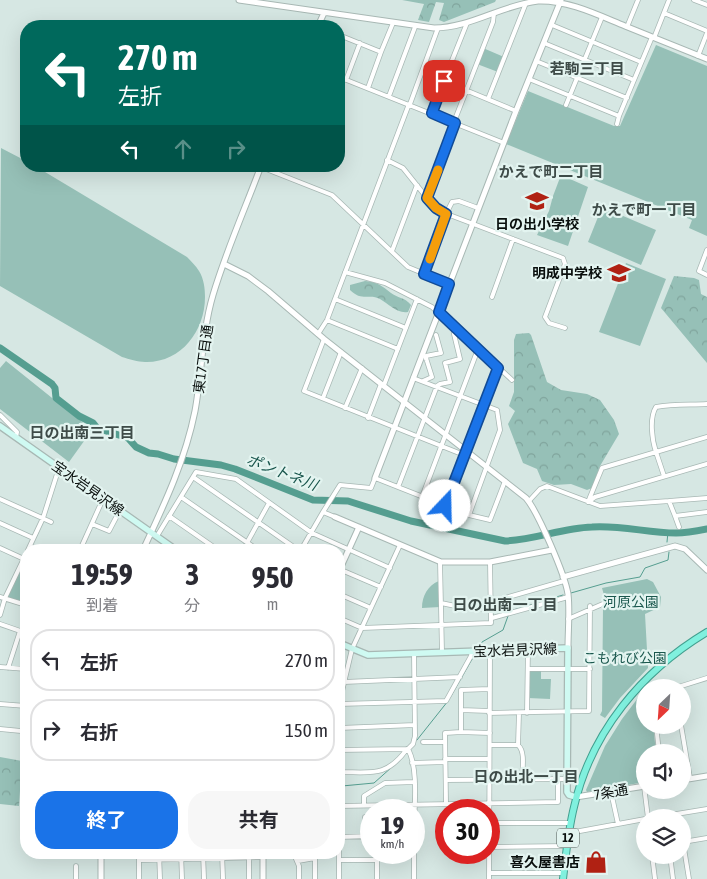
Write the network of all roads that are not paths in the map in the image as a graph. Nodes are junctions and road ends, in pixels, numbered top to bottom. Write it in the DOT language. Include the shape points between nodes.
graph roads {
  1 [pos="239,0"];
  2 [pos="638,0"];
  3 [pos="669,0"];
  4 [pos="694,0"];
  5 [pos="561,1"];
  6 [pos="526,3"];
  7 [pos="707,5"];
  8 [pos="324,13"];
  9 [pos="664,13"];
  10 [pos="494,14"];
  11 [pos="602,17"];
  12 [pos="321,20"];
  13 [pos="393,23"];
  14 [pos="467,23"];
  15 [pos="552,25"];
  16 [pos="415,27"];
  17 [pos="627,27"];
  18 [pos="438,28"];
  19 [pos="707,32"];
  20 [pos="345,37"];
  21 [pos="653,37"];
  22 [pos="592,41"];
  23 [pos="360,43"];
  24 [pos="544,43"];
  25 [pos="381,52"];
  26 [pos="698,56"];
  27 [pos="585,60"];
  28 [pos="707,60"];
  29 [pos="536,61"];
  30 [pos="641,62"];
  31 [pos="422,72"];
  32 [pos="577,78"];
  33 [pos="529,79"];
  34 [pos="346,80"];
  35 [pos="634,80"];
  36 [pos="444,81"];
  37 [pos="368,88"];
  38 [pos="466,90"];
  39 [pos="389,96"];
  40 [pos="570,96"];
  41 [pos="626,98"];
  42 [pos="488,99"];
  43 [pos="409,104"];
  44 [pos="566,105"];
  45 [pos="516,111"];
  46 [pos="432,113"];
  47 [pos="619,116"];
  48 [pos="454,122"];
  49 [pos="618,124"];
  50 [pos="504,143"];
  51 [pos="388,160"];
  52 [pos="259,172"];
  53 [pos="274,172"];
  54 [pos="417,186"];
  55 [pos="427,198"];
  56 [pos="478,208"];
  57 [pos="446,214"];
  58 [pos="472,224"];
  59 [pos="363,226"];
  60 [pos="513,239"];
  61 [pos="707,250"];
  62 [pos="392,251"];
  63 [pos="224,264"];
  64 [pos="345,272"];
  65 [pos="424,274"];
  66 [pos="707,275"];
  67 [pos="449,284"];
  68 [pos="492,297"];
  69 [pos="335,299"];
  70 [pos="418,299"];
  71 [pos="439,312"];
  72 [pos="327,320"];
  73 [pos="456,327"];
  74 [pos="406,328"];
  75 [pos="565,328"];
  76 [pos="318,334"];
  77 [pos="436,335"];
  78 [pos="324,339"];
  79 [pos="398,348"];
  80 [pos="478,348"];
  81 [pos="341,352"];
  82 [pos="440,354"];
  83 [pos="424,357"];
  84 [pos="445,363"];
  85 [pos="362,368"];
  86 [pos="498,368"];
  87 [pos="413,378"];
  88 [pos="512,380"];
  89 [pos="423,381"];
  90 [pos="382,384"];
  91 [pos="437,386"];
  92 [pos="461,395"];
  93 [pos="323,398"];
  94 [pos="404,401"];
  95 [pos="484,404"];
  96 [pos="707,404"];
  97 [pos="345,408"];
  98 [pos="0,415"];
  99 [pos="368,418"];
  100 [pos="425,418"];
  101 [pos="0,426"];
  102 [pos="394,427"];
  103 [pos="446,434"];
  104 [pos="417,436"];
  105 [pos="707,436"];
  106 [pos="16,438"];
  107 [pos="441,446"];
  108 [pos="656,452"];
  109 [pos="465,453"];
  110 [pos="707,464"];
  111 [pos="487,466"];
  112 [pos="60,470"];
  113 [pos="664,476"];
  114 [pos="193,477"];
  115 [pos="375,478"];
  116 [pos="506,480"];
  117 [pos="398,487"];
  118 [pos="181,497"];
  119 [pos="422,497"];
  120 [pos="707,498"];
  121 [pos="0,499"];
  122 [pos="103,499"];
  123 [pos="529,501"];
  124 [pos="669,501"];
  125 [pos="588,502"];
  126 [pos="269,503"];
  127 [pos="445,506"];
  128 [pos="120,510"];
  129 [pos="323,512"];
  130 [pos="707,512"];
  131 [pos="469,515"];
  132 [pos="169,516"];
  133 [pos="675,516"];
  134 [pos="335,517"];
  135 [pos="43,518"];
  136 [pos="51,522"];
  137 [pos="0,523"];
  138 [pos="258,523"];
  139 [pos="92,524"];
  140 [pos="359,527"];
  141 [pos="679,527"];
  142 [pos="151,532"];
  143 [pos="312,533"];
  144 [pos="157,536"];
  145 [pos="34,538"];
  146 [pos="247,543"];
  147 [pos="31,544"];
  148 [pos="83,544"];
  149 [pos="146,544"];
  150 [pos="168,544"];
  151 [pos="209,544"];
  152 [pos="290,544"];
  153 [pos="304,544"];
  154 [pos="337,544"];
  155 [pos="400,545"];
  156 [pos="345,547"];
  157 [pos="1,548"];
  158 [pos="349,549"];
  159 [pos="552,550"];
  160 [pos="0,554"];
  161 [pos="20,557"];
  162 [pos="345,557"];
  163 [pos="440,562"];
  164 [pos="490,562"];
  165 [pos="20,567"];
  166 [pos="390,568"];
  167 [pos="707,570"];
  168 [pos="345,572"];
  169 [pos="564,579"];
  170 [pos="381,587"];
  171 [pos="0,597"];
  172 [pos="345,597"];
  173 [pos="568,597"];
  174 [pos="5,598"];
  175 [pos="491,602"];
  176 [pos="20,603"];
  177 [pos="441,603"];
  178 [pos="605,603"];
  179 [pos="590,607"];
  180 [pos="371,608"];
  181 [pos="491,609"];
  182 [pos="0,615"];
  183 [pos="492,618"];
  184 [pos="568,619"];
  185 [pos="345,621"];
  186 [pos="0,624"];
  187 [pos="442,624"];
  188 [pos="362,628"];
  189 [pos="20,631"];
  190 [pos="707,632"];
  191 [pos="345,646"];
  192 [pos="568,648"];
  193 [pos="352,649"];
  194 [pos="528,649"];
  195 [pos="475,651"];
  196 [pos="490,651"];
  197 [pos="442,652"];
  198 [pos="414,653"];
  199 [pos="0,667"];
  200 [pos="8,668"];
  201 [pos="568,668"];
  202 [pos="20,669"];
  203 [pos="528,669"];
  204 [pos="590,669"];
  205 [pos="460,677"];
  206 [pos="345,678"];
  207 [pos="707,678"];
  208 [pos="414,679"];
  209 [pos="345,682"];
  210 [pos="691,683"];
  211 [pos="489,690"];
  212 [pos="414,702"];
  213 [pos="0,704"];
  214 [pos="345,704"];
  215 [pos="20,706"];
  216 [pos="462,710"];
  217 [pos="489,712"];
  218 [pos="568,712"];
  219 [pos="518,713"];
  220 [pos="528,713"];
  221 [pos="415,725"];
  222 [pos="345,728"];
  223 [pos="0,729"];
  224 [pos="20,731"];
  225 [pos="461,732"];
  226 [pos="490,732"];
  227 [pos="423,742"];
  228 [pos="445,742"];
  229 [pos="518,744"];
  230 [pos="490,745"];
  231 [pos="408,749"];
  232 [pos="345,750"];
  233 [pos="490,759"];
  234 [pos="445,761"];
  235 [pos="412,764"];
  236 [pos="345,772"];
  237 [pos="707,776"];
  238 [pos="691,778"];
  239 [pos="558,779"];
  240 [pos="567,779"];
  241 [pos="446,780"];
  242 [pos="490,780"];
  243 [pos="522,780"];
  244 [pos="414,782"];
  245 [pos="636,788"];
  246 [pos="611,792"];
  247 [pos="576,797"];
  248 [pos="364,799"];
  249 [pos="414,799"];
  250 [pos="446,799"];
  251 [pos="489,799"];
  252 [pos="500,803"];
  253 [pos="360,805"];
  254 [pos="345,806"];
  255 [pos="707,809"];
  256 [pos="691,812"];
  257 [pos="636,820"];
  258 [pos="570,822"];
  259 [pos="500,823"];
  260 [pos="618,824"];
  261 [pos="568,833"];
  262 [pos="345,837"];
  263 [pos="360,837"];
  264 [pos="707,838"];
  265 [pos="567,846"];
  266 [pos="500,847"];
  267 [pos="101,859"];
  268 [pos="159,859"];
  269 [pos="181,859"];
  270 [pos="203,859"];
  271 [pos="222,859"];
  272 [pos="249,859"];
  273 [pos="263,859"];
  274 [pos="296,859"];
  275 [pos="311,859"];
  276 [pos="315,859"];
  277 [pos="139,860"];
  278 [pos="339,860"];
  279 [pos="360,860"];
  280 [pos="298,862"];
  281 [pos="377,864"];
  282 [pos="414,864"];
  283 [pos="489,864"];
  284 [pos="653,864"];
  285 [pos="671,864"];
  286 [pos="76,866"];
  287 [pos="489,873"];
  288 [pos="524,873"];
  289 [pos="564,876"];
  290 [pos="76,879"];
  291 [pos="101,879"];
  292 [pos="139,879"];
  293 [pos="160,879"];
  294 [pos="182,879"];
  295 [pos="204,879"];
  296 [pos="223,879"];
  297 [pos="249,879"];
  298 [pos="263,879"];
  299 [pos="300,879"];
  300 [pos="315,879"];
  301 [pos="339,879"];
  302 [pos="377,879"];
  303 [pos="414,879"];
  304 [pos="489,879"];
  305 [pos="524,879"];
  306 [pos="655,879"];
  307 [pos="673,879"];
  308 [pos="689,879"];
  1 -- 8 [label="street"];
  2 -- 17 [label="street"];
  3 -- 9 [label="street"];
  4 -- 7 [label="street"];
  5 -- 6 [label="street"];
  5 -- 11 [label="street"];
  5 -- 15 [label="street"];
  6 -- 10 [label="street"];
  6 -- 42 [label="street"];
  8 -- 12 [label="street"];
  8 -- 13 [label="street"];
  9 -- 19 [label="street"];
  9 -- 21 [label="street"];
  10 -- 14 [label="street"];
  10 -- 38 [label="street"];
  11 -- 17 [label="street"];
  11 -- 22 [label="street"];
  13 -- 16 [label="street"];
  13 -- 25 [label="street"];
  14 -- 18 [label="street"];
  14 -- 36 [label="street"];
  15 -- 22 [label="street"];
  15 -- 24 [label="street"];
  16 -- 18 [label="street"];
  16 -- 39 [label="street"];
  17 -- 21 [label="street"];
  18 -- 31 [label="street"];
  19 -- 26 [label="street"];
  20 -- 23 [label="street"];
  21 -- 26 [label="street"];
  21 -- 30 [label="street"];
  22 -- 27 [label="street"];
  22 -- 30 [label="street"];
  23 -- 25 [label="street"];
  23 -- 34 [label="street"];
  24 -- 27 [label="street"];
  24 -- 29 [label="street"];
  25 -- 37 [label="street"];
  26 -- 28 [label="street"];
  27 -- 32 [label="street"];
  27 -- 35 [label="street"];
  29 -- 32 [label="street"];
  29 -- 33 [label="street"];
  30 -- 35 [label="street"];
  31 -- 36 [label="street"];
  31 -- 43 [label="street"];
  32 -- 40 [label="street"];
  32 -- 41 [label="street"];
  33 -- 40 [label="street"];
  33 -- 45 [label="street"];
  34 -- 37 [label="street"];
  35 -- 41 [label="street"];
  36 -- 38 [label="street"];
  36 -- 46 [label="street"];
  37 -- 39 [label="street"];
  38 -- 42 [label="street"];
  38 -- 48 [label="street"];
  39 -- 43 [label="street"];
  40 -- 44 [label="street"];
  40 -- 47 [label="street"];
  41 -- 47 [label="street"];
  42 -- 45 [label="street"];
  43 -- 46 [label="street"];
  43 -- 51 [label="street"];
  45 -- 50 [label="street"];
  46 -- 48 [label="street"];
  47 -- 49 [label="street"];
  48 -- 50 [label="street"];
  48 -- 55 [label="street"];
  50 -- 56 [label="street"];
  51 -- 54 [label="street" via="403,168"];
  51 -- 59 [label="street"];
  52 -- 63 [label="street, 東17丁目通"];
  53 -- 59 [label="street" via="332,195"];
  54 -- 55 [label="street"];
  54 -- 62 [label="street"];
  55 -- 57 [label="street"];
  56 -- 57 [label="street" via="457,201 452,202"];
  56 -- 58 [label="street"];
  57 -- 58 [label="street"];
  57 -- 65 [label="street"];
  58 -- 60 [label="street"];
  58 -- 67 [label="street"];
  59 -- 62 [label="street"];
  59 -- 64 [label="street"];
  60 -- 68 [label="street"];
  60 -- 75 [label="street" via="565,260 545,318 549,323"];
  61 -- 66 [label="street" via="698,271"];
  62 -- 65 [label="street" via="408,267"];
  63 -- 76 [label="street" via="257,282"];
  63 -- 142 [label="street, 東17丁目通" via="208,320 202,376 186,448"];
  64 -- 69 [label="street"];
  64 -- 70 [label="street" via="385,284"];
  65 -- 67 [label="street"];
  67 -- 71 [label="street"];
  69 -- 72 [label="street"];
  69 -- 74 [label="street"];
  70 -- 71 [label="street"];
  70 -- 74 [label="street"];
  71 -- 73 [label="street"];
  71 -- 83 [label="street"];
  72 -- 76 [label="street"];
  72 -- 79 [label="street"];
  73 -- 80 [label="street"];
  73 -- 84 [label="street" via="454,334 460,358"];
  74 -- 79 [label="street"];
  76 -- 78 [label="street"];
  77 -- 82 [label="street"];
  78 -- 81 [label="street"];
  78 -- 93 [label="street" via="304,391"];
  79 -- 90 [label="street"];
  80 -- 86 [label="street"];
  80 -- 92 [label="street"];
  81 -- 85 [label="street"];
  81 -- 93 [label="street"];
  82 -- 83 [label="street"];
  82 -- 84 [label="street"];
  83 -- 87 [label="street"];
  83 -- 89 [label="street" via="432,377"];
  84 -- 91 [label="street" via="450,382"];
  85 -- 90 [label="street"];
  85 -- 97 [label="street"];
  86 -- 88 [label="street"];
  86 -- 95 [label="street"];
  87 -- 89 [label="street"];
  87 -- 94 [label="street"];
  89 -- 91 [label="street"];
  90 -- 94 [label="street"];
  90 -- 99 [label="street"];
  91 -- 92 [label="street"];
  91 -- 100 [label="street"];
  92 -- 95 [label="street"];
  92 -- 103 [label="street"];
  93 -- 97 [label="street"];
  94 -- 100 [label="street"];
  94 -- 102 [label="street"];
  95 -- 109 [label="street"];
  95 -- 111 [label="street" via="497,410 500,430"];
  96 -- 108 [label="street" via="656,407 653,437"];
  97 -- 99 [label="street"];
  98 -- 106 [label="street" via="17,432"];
  99 -- 102 [label="street"];
  100 -- 103 [label="street"];
  100 -- 104 [label="street"];
  101 -- 106 [label="main road, 宝水岩見沢線"];
  102 -- 104 [label="street"];
  102 -- 115 [label="street"];
  103 -- 107 [label="street"];
  103 -- 109 [label="street"];
  104 -- 107 [label="street"];
  104 -- 117 [label="street"];
  105 -- 108 [label="street"];
  106 -- 112 [label="main road, 宝水岩見沢線"];
  107 -- 109 [label="street"];
  107 -- 119 [label="street"];
  108 -- 113 [label="street"];
  108 -- 125 [label="street" via="602,468"];
  109 -- 111 [label="street"];
  109 -- 127 [label="street"];
  110 -- 113 [label="street"];
  111 -- 116 [label="street"];
  111 -- 131 [label="street"];
  112 -- 122 [label="main road, 宝水岩見沢線"];
  112 -- 135 [label="street"];
  113 -- 125 [label="street"];
  114 -- 118 [label="street"];
  114 -- 126 [label="street" via="196,472 236,480"];
  114 -- 138 [label="street"];
  115 -- 117 [label="street"];
  115 -- 129 [label="street" via="370,488 340,485"];
  116 -- 123 [label="street"];
  116 -- 131 [label="street" via="490,520"];
  117 -- 119 [label="street"];
  118 -- 132 [label="street"];
  118 -- 146 [label="street"];
  119 -- 127 [label="street"];
  120 -- 124 [label="street"];
  121 -- 135 [label="street"];
  122 -- 128 [label="main road, 宝水岩見沢線"];
  122 -- 139 [label="street"];
  123 -- 125 [label="street" via="546,486"];
  123 -- 159 [label="street"];
  124 -- 125 [label="street" via="603,506"];
  124 -- 133 [label="street"];
  126 -- 138 [label="street"];
  126 -- 143 [label="street"];
  127 -- 131 [label="street"];
  128 -- 139 [label="street" via="109,531"];
  128 -- 142 [label="main road, 宝水岩見沢線"];
  129 -- 134 [label="street"];
  129 -- 143 [label="street"];
  130 -- 133 [label="street"];
  132 -- 144 [label="street"];
  132 -- 151 [label="street"];
  133 -- 141 [label="street"];
  134 -- 140 [label="street"];
  135 -- 136 [label="street"];
  135 -- 145 [label="street"];
  137 -- 145 [label="street"];
  138 -- 146 [label="street"];
  138 -- 152 [label="street"];
  139 -- 148 [label="street"];
  140 -- 155 [label="street"];
  140 -- 158 [label="street"];
  142 -- 144 [label="main road, 宝水岩見沢線"];
  142 -- 149 [label="street, 東17丁目通"];
  143 -- 153 [label="street"];
  143 -- 154 [label="street"];
  144 -- 150 [label="main road, 宝水岩見沢線"];
  145 -- 147 [label="street"];
  155 -- 163 [label="street"];
  155 -- 166 [label="street"];
  156 -- 158 [label="street"];
  157 -- 160 [label="street"];
  157 -- 161 [label="street"];
  158 -- 162 [label="street"];
  158 -- 166 [label="street"];
  159 -- 164 [label="street"];
  159 -- 169 [label="street"];
  163 -- 164 [label="street"];
  163 -- 177 [label="street"];
  164 -- 175 [label="street"];
  165 -- 174 [label="street"];
  166 -- 170 [label="street"];
  167 -- 169 [label="street" via="686,549 675,546"];
  168 -- 170 [label="street"];
  169 -- 173 [label="street"];
  169 -- 175 [label="street"];
  170 -- 180 [label="street"];
  171 -- 174 [label="street"];
  172 -- 180 [label="street"];
  173 -- 183 [label="street"];
  173 -- 184 [label="street"];
  174 -- 176 [label="street"];
  174 -- 182 [label="street"];
  175 -- 181 [label="street"];
  177 -- 181 [label="street"];
  177 -- 187 [label="street"];
  178 -- 179 [label="street"];
  179 -- 184 [label="street"];
  179 -- 204 [label="street"];
  180 -- 188 [label="street"];
  181 -- 183 [label="street"];
  183 -- 187 [label="street" via="491,623"];
  184 -- 192 [label="street"];
  185 -- 188 [label="street"];
  186 -- 189 [label="street"];
  187 -- 188 [label="street"];
  187 -- 197 [label="street"];
  188 -- 193 [label="street"];
  189 -- 200 [label="street"];
  190 -- 247 [label="highway, 12" via="668,659 618,711 587,766"];
  191 -- 193 [label="main road, 宝水岩見沢線"];
  192 -- 194 [label="main road, 宝水岩見沢線"];
  192 -- 201 [label="main road, 宝水岩見沢線"];
  193 -- 198 [label="main road, 宝水岩見沢線" via="368,655"];
  193 -- 206 [label="street"];
  194 -- 196 [label="main road, 宝水岩見沢線"];
  194 -- 203 [label="street"];
  195 -- 196 [label="main road, 宝水岩見沢線"];
  195 -- 197 [label="main road, 宝水岩見沢線"];
  195 -- 205 [label="street"];
  196 -- 211 [label="street"];
  197 -- 198 [label="main road, 宝水岩見沢線"];
  198 -- 208 [label="street"];
  199 -- 200 [label="street"];
  200 -- 202 [label="street"];
  201 -- 203 [label="street"];
  201 -- 204 [label="street"];
  201 -- 218 [label="main road, 宝水岩見沢線"];
  203 -- 220 [label="street"];
  204 -- 218 [label="street" via="589,711"];
  205 -- 208 [label="street"];
  205 -- 212 [label="street" via="446,701"];
  207 -- 210 [label="street"];
  208 -- 209 [label="street"];
  208 -- 212 [label="street"];
  211 -- 216 [label="street" via="462,690"];
  211 -- 217 [label="street"];
  212 -- 214 [label="street"];
  212 -- 221 [label="street"];
  213 -- 215 [label="street"];
  216 -- 217 [label="street"];
  216 -- 225 [label="street"];
  217 -- 219 [label="street"];
  217 -- 226 [label="street"];
  218 -- 220 [label="street"];
  218 -- 240 [label="main road, 宝水岩見沢線"];
  219 -- 220 [label="street"];
  219 -- 229 [label="street"];
  221 -- 222 [label="street"];
  221 -- 231 [label="street" via="413,744"];
  223 -- 224 [label="street"];
  225 -- 226 [label="street"];
  225 -- 228 [label="street" via="445,733"];
  226 -- 230 [label="street"];
  227 -- 228 [label="street"];
  228 -- 234 [label="street"];
  229 -- 230 [label="street"];
  229 -- 243 [label="street" via="522,751"];
  230 -- 233 [label="street"];
  231 -- 232 [label="street"];
  231 -- 235 [label="street"];
  231 -- 236 [label="street" via="383,771"];
  233 -- 234 [label="street"];
  233 -- 242 [label="street"];
  234 -- 235 [label="street"];
  234 -- 241 [label="street"];
  235 -- 244 [label="street"];
  237 -- 238 [label="street"];
  239 -- 240 [label="street"];
  239 -- 243 [label="street"];
  239 -- 252 [label="street" via="558,802"];
  240 -- 247 [label="main road, 宝水岩見沢線" via="568,794"];
  241 -- 242 [label="street"];
  241 -- 250 [label="street"];
  242 -- 243 [label="street"];
  242 -- 251 [label="street"];
  244 -- 248 [label="street" via="382,784"];
  244 -- 249 [label="street"];
  245 -- 246 [label="street, 7条通"];
  246 -- 247 [label="street, 7条通"];
  246 -- 260 [label="street"];
  247 -- 258 [label="highway, 12"];
  253 -- 254 [label="street"];
  255 -- 256 [label="street"];
  257 -- 260 [label="street"];
  258 -- 259 [label="street"];
  258 -- 261 [label="highway, 12"];
  260 -- 261 [label="street"];
  261 -- 265 [label="highway, 12"];
  262 -- 263 [label="street"];
  264 -- 308 [label="street" via="683,842"];
  265 -- 266 [label="street"];
  265 -- 289 [label="highway, 12"];
  267 -- 291 [label="street"];
  268 -- 269 [label="street"];
  268 -- 277 [label="street"];
  268 -- 293 [label="street"];
  269 -- 294 [label="street"];
  270 -- 295 [label="street"];
  271 -- 296 [label="street"];
  272 -- 297 [label="street"];
  273 -- 298 [label="street"];
  274 -- 280 [label="street"];
  275 -- 280 [label="street"];
  276 -- 300 [label="street"];
  277 -- 292 [label="street"];
  278 -- 279 [label="street"];
  278 -- 301 [label="street"];
  280 -- 299 [label="street"];
  281 -- 302 [label="street"];
  282 -- 303 [label="street"];
  283 -- 287 [label="street"];
  284 -- 306 [label="street"];
  285 -- 307 [label="street"];
  286 -- 290 [label="street"];
  287 -- 288 [label="street"];
  287 -- 304 [label="street"];
  288 -- 289 [label="street"];
  288 -- 305 [label="street"];
}
